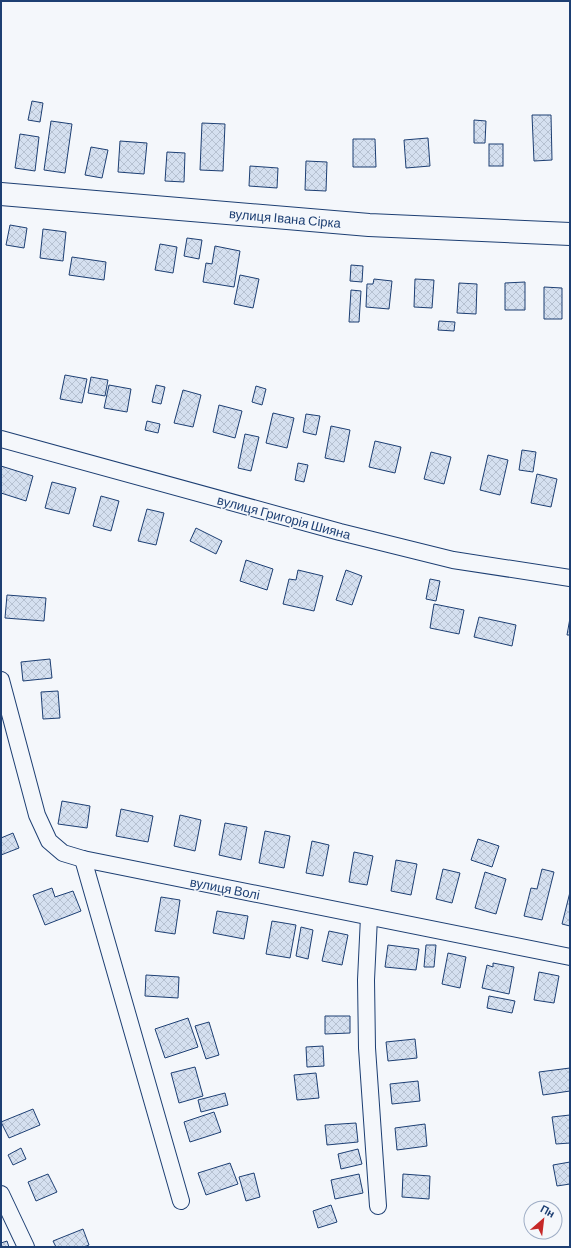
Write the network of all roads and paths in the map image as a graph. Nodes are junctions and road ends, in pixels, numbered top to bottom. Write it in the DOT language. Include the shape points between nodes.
graph roads {
  1 [pos="1,194"];
  2 [pos="570,234"];
  3 [pos="1,439"];
  4 [pos="570,578"];
  5 [pos="1,680"];
  6 [pos="83,860"];
  7 [pos="369,917"];
  8 [pos="570,957"];
  9 [pos="1,1194"];
  10 [pos="181,1202"];
  11 [pos="378,1206"];
  12 [pos="26,1247"];
  1 -- 2 [label="street, вулиця Івана Сірка" via="369,225"];
  3 -- 4 [label="street, вулиця Григорія Шияна" via="355,536 453,560"];
  5 -- 6 [label="street, вулиця Волі" via="37,815 49,841 63,853"];
  6 -- 7 [label="street, вулиця Волі"];
  6 -- 10 [label="street"];
  7 -- 8 [label="street, вулиця Волі"];
  7 -- 11 [label="street" via="366,980 367,1048"];
  9 -- 12 [label="street"];
}
